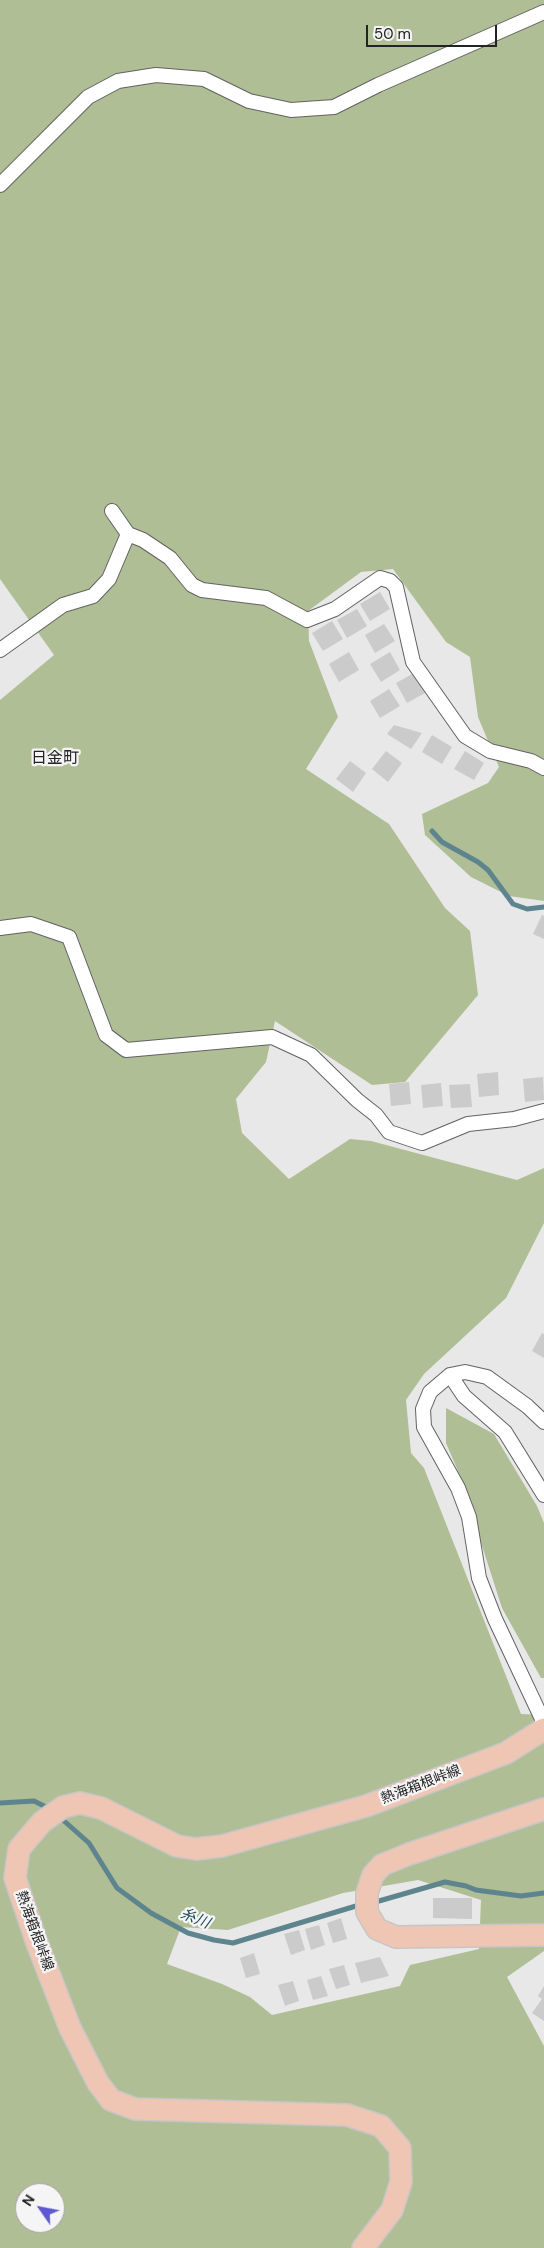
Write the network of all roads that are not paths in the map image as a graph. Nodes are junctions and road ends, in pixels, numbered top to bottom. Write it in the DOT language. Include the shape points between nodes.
graph roads {
  1 [pos="544,12"];
  2 [pos="0,185"];
  3 [pos="112,511"];
  4 [pos="128,534"];
  5 [pos="0,650"];
  6 [pos="544,768"];
  7 [pos="0,928"];
  8 [pos="544,1111"];
  9 [pos="450,1375"];
  10 [pos="544,1422"];
  11 [pos="544,1495"];
  12 [pos="540,1703"];
  13 [pos="544,1723"];
  14 [pos="544,1729"];
  15 [pos="544,1809"];
  16 [pos="544,1935"];
  17 [pos="363,2248"];
  1 -- 2 [label="street" via="334,107 291,110 249,101 204,80 156,75 118,80 88,97"];
  3 -- 4 [label="street"];
  4 -- 5 [label="street" via="109,579 93,596 63,604"];
  4 -- 6 [label="street" via="144,540 170,558 192,585 202,590 266,598 307,620 335,610 380,578 390,581 396,586 413,662 465,736 490,751 531,761"];
  7 -- 8 [label="street" via="31,924 69,937 106,1035 126,1050 272,1037 311,1055 376,1115 389,1132 422,1143 468,1124"];
  9 -- 10 [label="street" via="465,1372 487,1377"];
  9 -- 11 [label="street" via="464,1396 505,1432"];
  9 -- 12 [label="street" via="430,1392 424,1409 424,1427 458,1488 469,1517 480,1578 495,1619"];
  12 -- 13 [label="street"];
  14 -- 17 [label="main road, 熱海箱根峠線" via="506,1753 366,1806 222,1846 196,1849 177,1846 101,1808 80,1803 63,1807 42,1822 19,1849 15,1878 37,1942 70,2028 98,2083 111,2100 135,2109 347,2115 381,2126 400,2148 401,2182 392,2210"];
  15 -- 16 [label="main road" via="382,1865 373,1875 367,1893 367,1912 377,1929 396,1937"];
}
